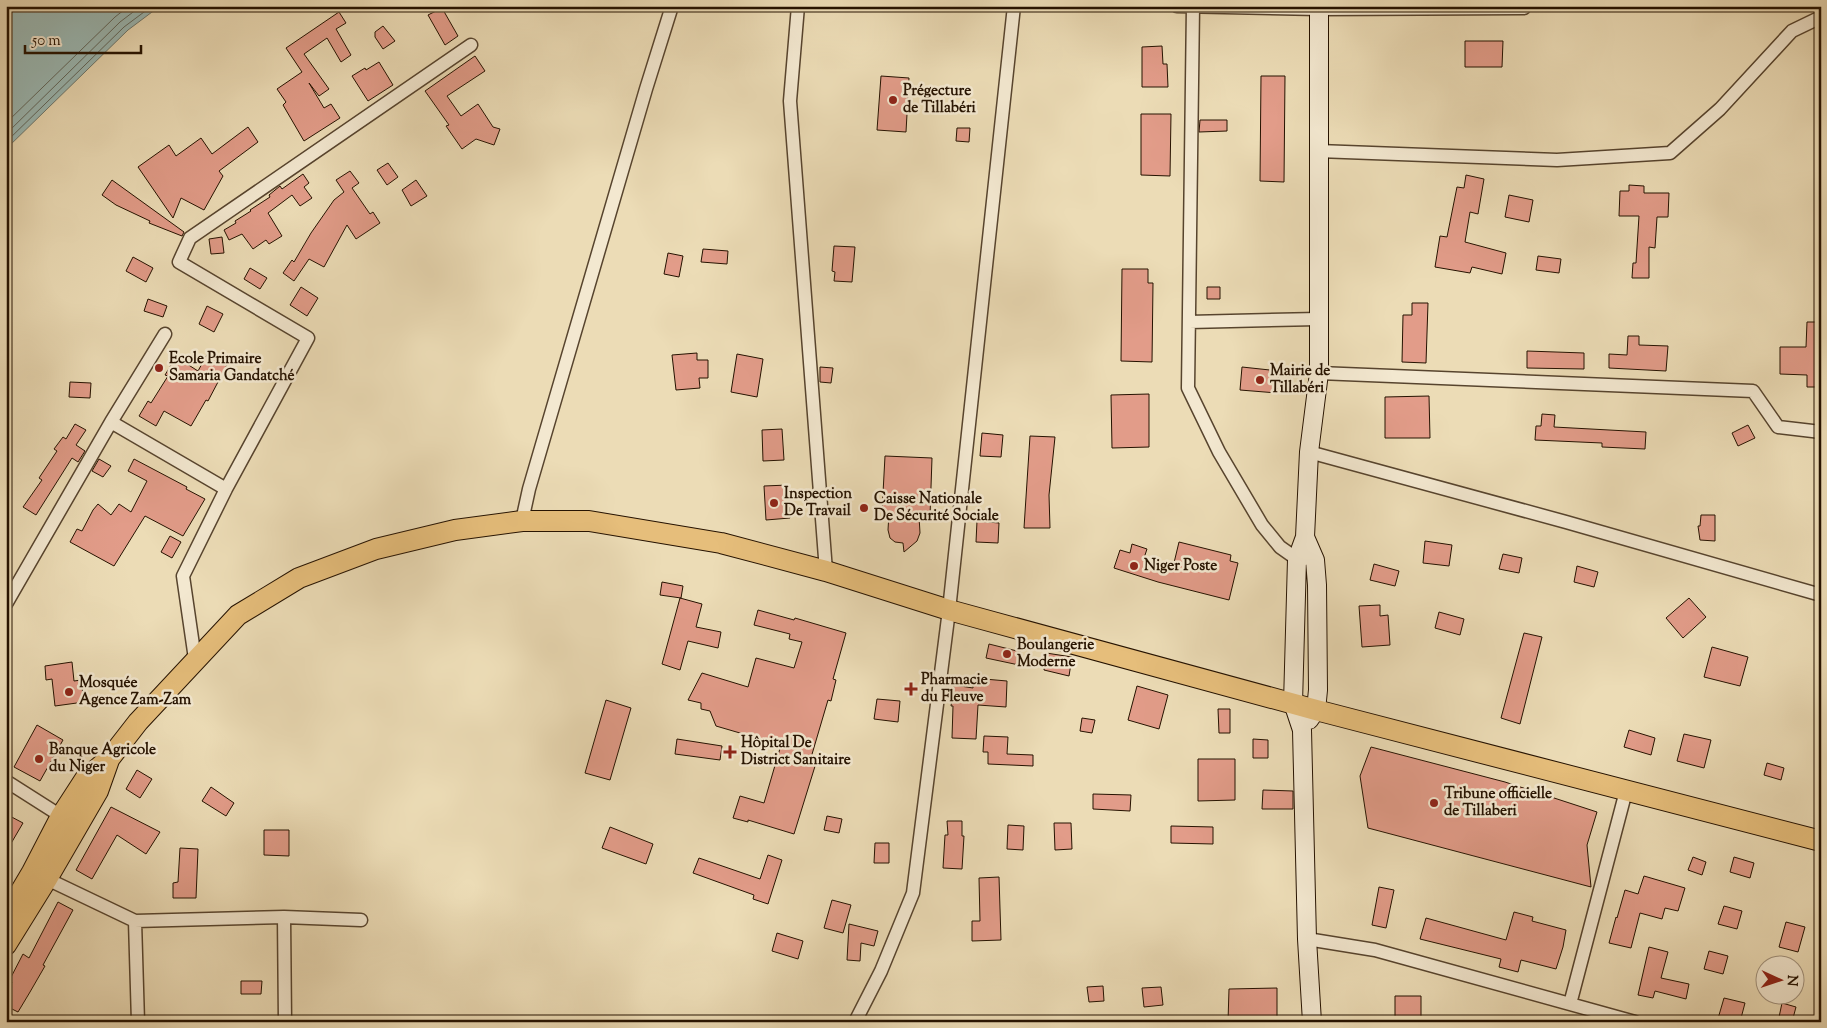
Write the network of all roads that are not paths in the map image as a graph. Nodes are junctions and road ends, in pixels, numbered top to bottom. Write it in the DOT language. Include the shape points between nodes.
graph roads {
  1 [pos="672,6"];
  2 [pos="798,6"];
  3 [pos="1014,6"];
  4 [pos="1177,6"];
  5 [pos="1193,6"];
  6 [pos="1524,8"];
  7 [pos="1319,9"];
  8 [pos="1821,17"];
  9 [pos="472,45"];
  10 [pos="1318,151"];
  11 [pos="1318,319"];
  12 [pos="1189,322"];
  13 [pos="165,334"];
  14 [pos="1319,373"];
  15 [pos="111,422"];
  16 [pos="1821,432"];
  17 [pos="1309,452"];
  18 [pos="226,489"];
  19 [pos="522,521"];
  20 [pos="1306,559"];
  21 [pos="826,571"];
  22 [pos="1821,595"];
  23 [pos="6,604"];
  24 [pos="949,610"];
  25 [pos="195,659"];
  26 [pos="1292,702"];
  27 [pos="1316,710"];
  28 [pos="1302,730"];
  29 [pos="110,758"];
  30 [pos="6,781"];
  31 [pos="1626,791"];
  32 [pos="61,816"];
  33 [pos="1821,841"];
  34 [pos="47,879"];
  35 [pos="6,916"];
  36 [pos="284,917"];
  37 [pos="135,920"];
  38 [pos="361,920"];
  39 [pos="1307,939"];
  40 [pos="6,945"];
  41 [pos="1570,1004"];
  42 [pos="138,1022"];
  43 [pos="285,1022"];
  44 [pos="855,1022"];
  45 [pos="1312,1022"];
  46 [pos="1635,1022"];
  1 -- 19 [label="street" via="528,489"];
  2 -- 21 [label="street" via="790,101"];
  3 -- 24 [label="street"];
  4 -- 5 [label="street"];
  5 -- 7 [label="street"];
  5 -- 12 [label="street"];
  6 -- 7 [label="street"];
  7 -- 10 [label="street"];
  8 -- 10 [label="street" via="1792,31 1720,109 1670,153 1557,160"];
  9 -- 18 [label="street" via="190,238 179,262 308,338"];
  10 -- 11 [label="street"];
  11 -- 12 [label="street"];
  11 -- 14 [label="street"];
  12 -- 20 [label="street" via="1188,388 1219,452 1262,525 1280,547"];
  13 -- 15 [label="street"];
  14 -- 16 [label="street" via="1753,391 1778,427"];
  14 -- 17 [label="street"];
  15 -- 18 [label="street"];
  15 -- 23 [label="street"];
  17 -- 20 [label="street"];
  17 -- 22 [label="street"];
  18 -- 25 [label="street" via="182,576"];
  19 -- 21 [label="main road" via="589,520 721,542"];
  19 -- 25 [label="main road" via="455,530 376,549 299,578 238,615"];
  20 -- 26 [label="street"];
  20 -- 27 [label="street" via="1317,585"];
  21 -- 24 [label="main road"];
  24 -- 26 [label="main road"];
  24 -- 44 [label="street" via="913,893 882,970"];
  25 -- 29 [label="main road"];
  26 -- 27 [label="main road"];
  26 -- 28 [label="street"];
  27 -- 28 [label="street"];
  27 -- 31 [label="main road"];
  28 -- 39 [label="street"];
  29 -- 32 [label="main road" via="85,779"];
  29 -- 34 [label="main road" via="98,791"];
  30 -- 32 [label="street"];
  31 -- 33 [label="main road"];
  31 -- 41 [label="street"];
  32 -- 35 [label="main road"];
  34 -- 37 [label="street"];
  34 -- 40 [label="main road"];
  36 -- 37 [label="street"];
  36 -- 38 [label="street"];
  36 -- 43 [label="street"];
  37 -- 42 [label="street"];
  39 -- 41 [label="street" via="1375,950"];
  39 -- 45 [label="street"];
  41 -- 46 [label="street"];
}
